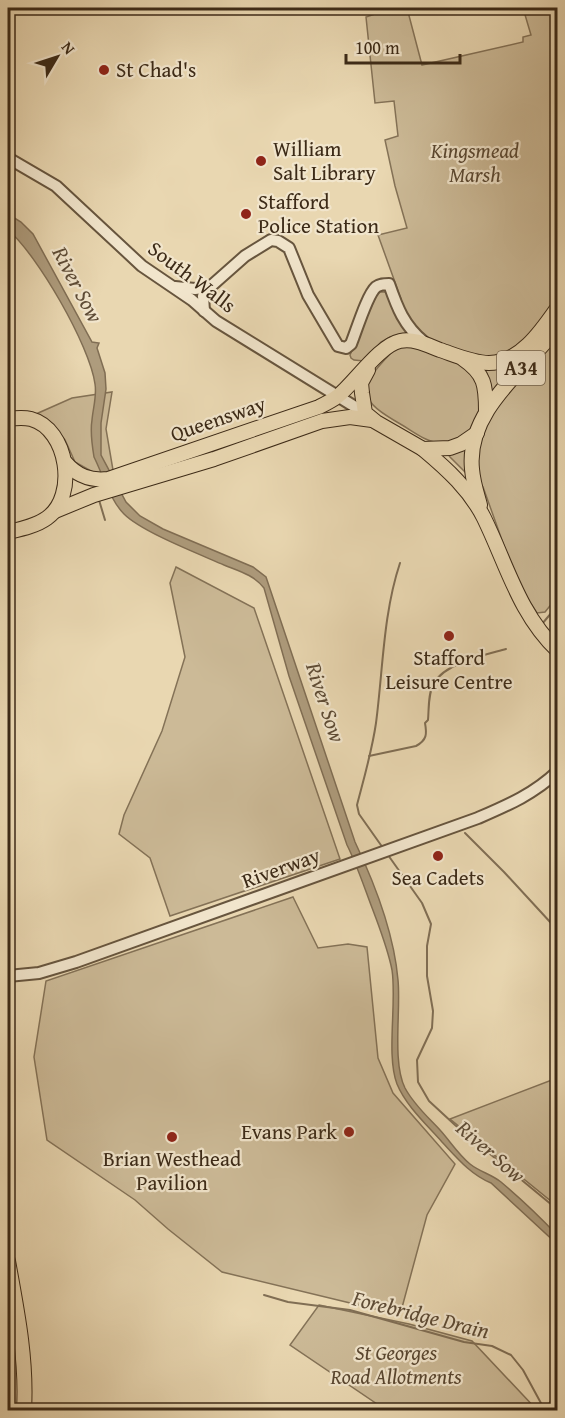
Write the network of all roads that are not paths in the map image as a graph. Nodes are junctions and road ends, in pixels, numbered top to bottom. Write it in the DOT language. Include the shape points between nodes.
graph roads {
  1 [pos="8,158"];
  2 [pos="172,286"];
  3 [pos="210,287"];
  4 [pos="558,307"];
  5 [pos="204,312"];
  6 [pos="558,327"];
  7 [pos="427,345"];
  8 [pos="459,356"];
  9 [pos="374,360"];
  10 [pos="338,396"];
  11 [pos="486,411"];
  12 [pos="368,416"];
  13 [pos="8,419"];
  14 [pos="477,433"];
  15 [pos="423,449"];
  16 [pos="65,462"];
  17 [pos="131,478"];
  18 [pos="55,511"];
  19 [pos="483,516"];
  20 [pos="8,532"];
  21 [pos="558,651"];
  22 [pos="558,771"];
  23 [pos="8,976"];
  24 [pos="8,1261"];
  25 [pos="558,1402"];
  26 [pos="24,1410"];
  27 [pos="552,1410"];
  1 -- 2 [label="street, South Walls" via="56,186 142,266"];
  2 -- 3 [label="street"];
  2 -- 5 [label="street, South Walls"];
  3 -- 5 [label="street" via="203,296"];
  3 -- 7 [label="street" via="245,256 271,240 278,241 289,248 308,295 338,346 346,348 351,344 371,294 377,287 389,284 407,326"];
  4 -- 8 [label="highway, Queensway / A34" via="529,343 509,359 489,363"];
  5 -- 10 [label="street, South Walls"];
  6 -- 11 [label="highway, Queensway / A34"];
  7 -- 8 [label="highway, Queensway"];
  7 -- 9 [label="highway, Queensway" via="401,341 391,344"];
  8 -- 11 [label="highway, Queensway" via="484,382"];
  9 -- 10 [label="highway, Queensway"];
  9 -- 12 [label="highway, Queensway" via="361,383"];
  10 -- 12 [label="street, South Walls"];
  10 -- 17 [label="highway, Queensway"];
  11 -- 14 [label="highway, Queensway"];
  12 -- 15 [label="highway, Queensway"];
  12 -- 17 [label="highway, Queensway" via="330,419 214,459"];
  13 -- 16 [label="highway" via="32,420 42,425"];
  14 -- 15 [label="highway" via="461,444"];
  14 -- 19 [label="highway, Queensway" via="471,459"];
  15 -- 19 [label="highway, Queensway" via="454,476"];
  16 -- 17 [label="highway, Queensway" via="73,471 92,479"];
  16 -- 18 [label="highway" via="65,488"];
  17 -- 18 [label="highway, Queensway"];
  18 -- 20 [label="highway, Queensway" via="40,522"];
  19 -- 21 [label="highway" via="524,607 537,630"];
  22 -- 23 [label="street, Riverway" via="513,803 396,847 76,962 39,973"];
  24 -- 26 [label="highway" via="22,1345"];
  25 -- 27 [label="street"];
}
